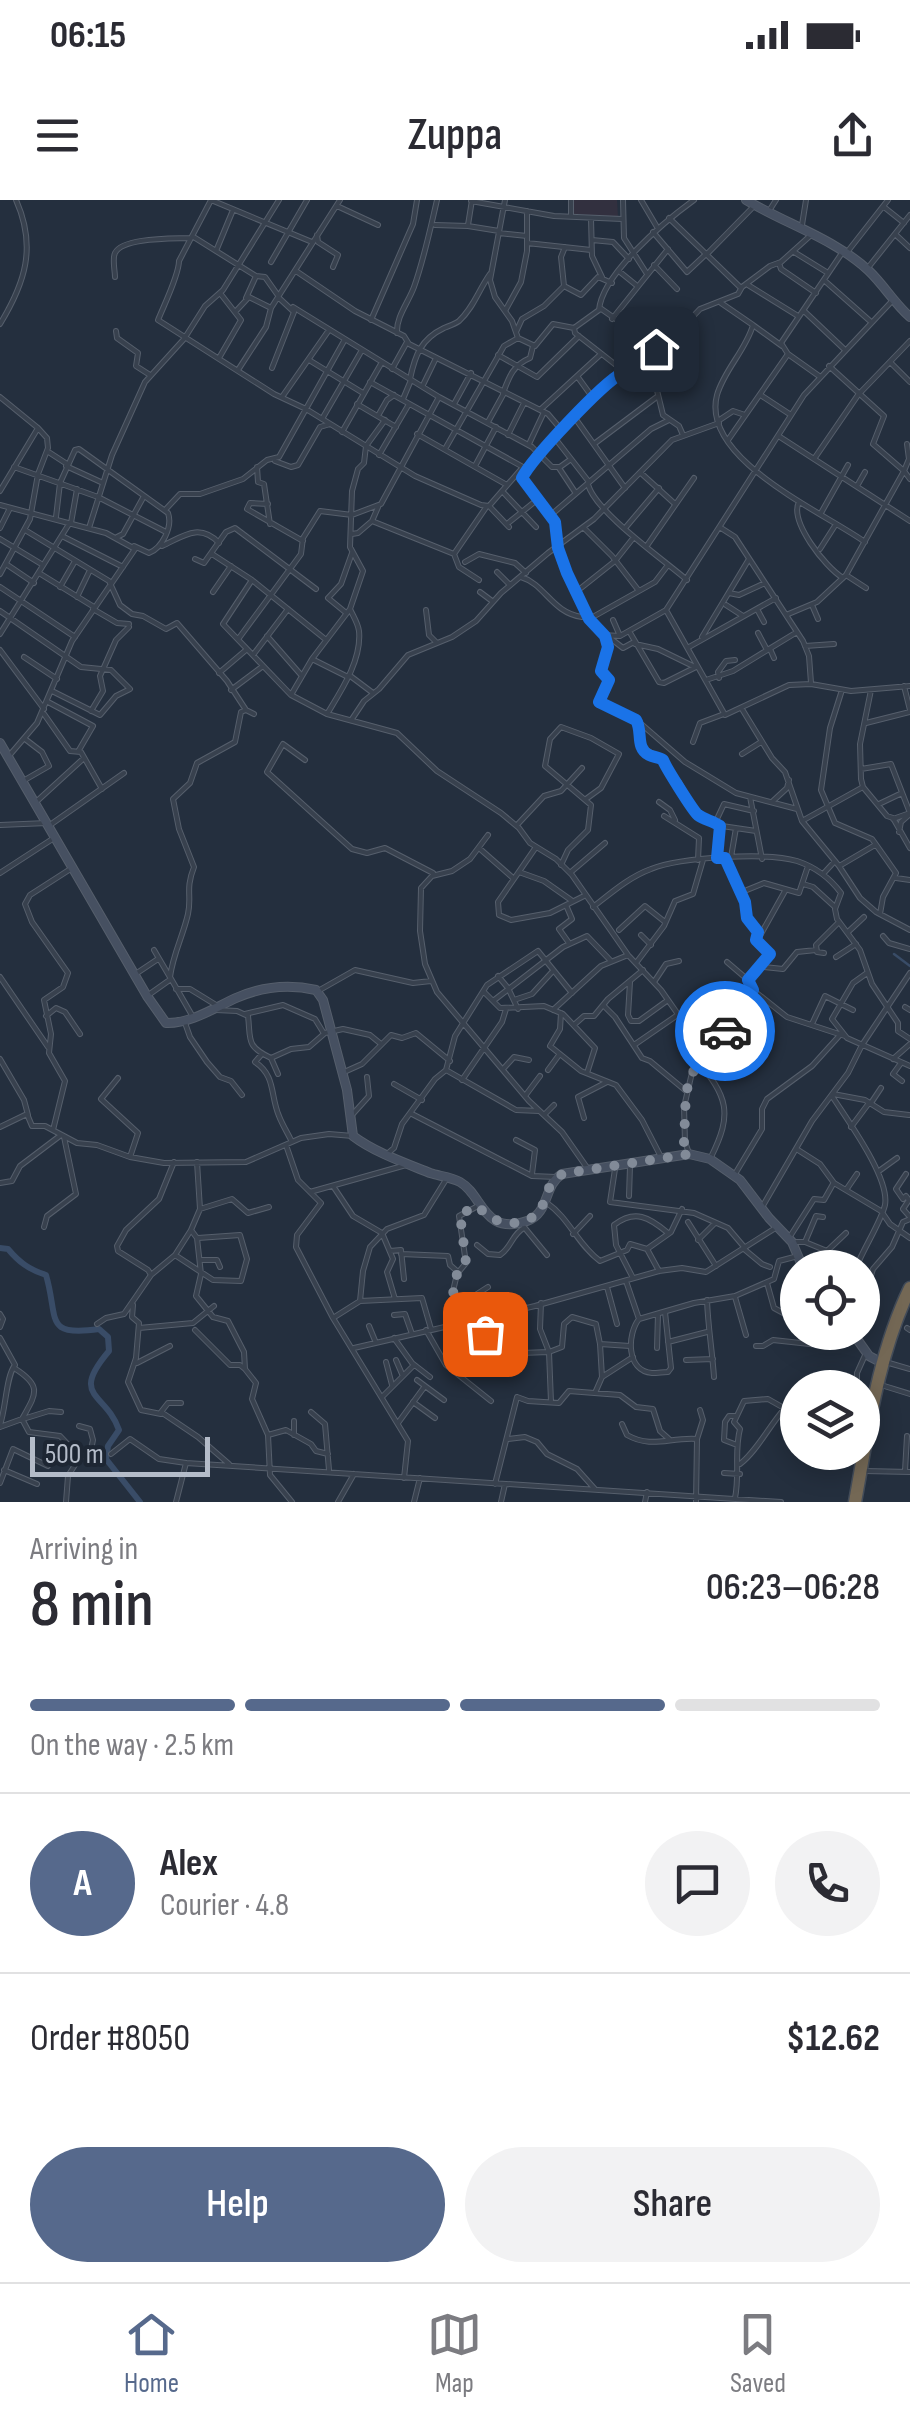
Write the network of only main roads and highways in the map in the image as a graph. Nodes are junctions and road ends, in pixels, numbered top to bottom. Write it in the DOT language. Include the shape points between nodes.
graph roads {
  1 [pos="908,1292"];
  2 [pos="880,1372"];
  3 [pos="861,1470"];
  4 [pos="855,1502"];
  1 -- 2 [label="highway"];
  3 -- 4 [label="highway"];
}
